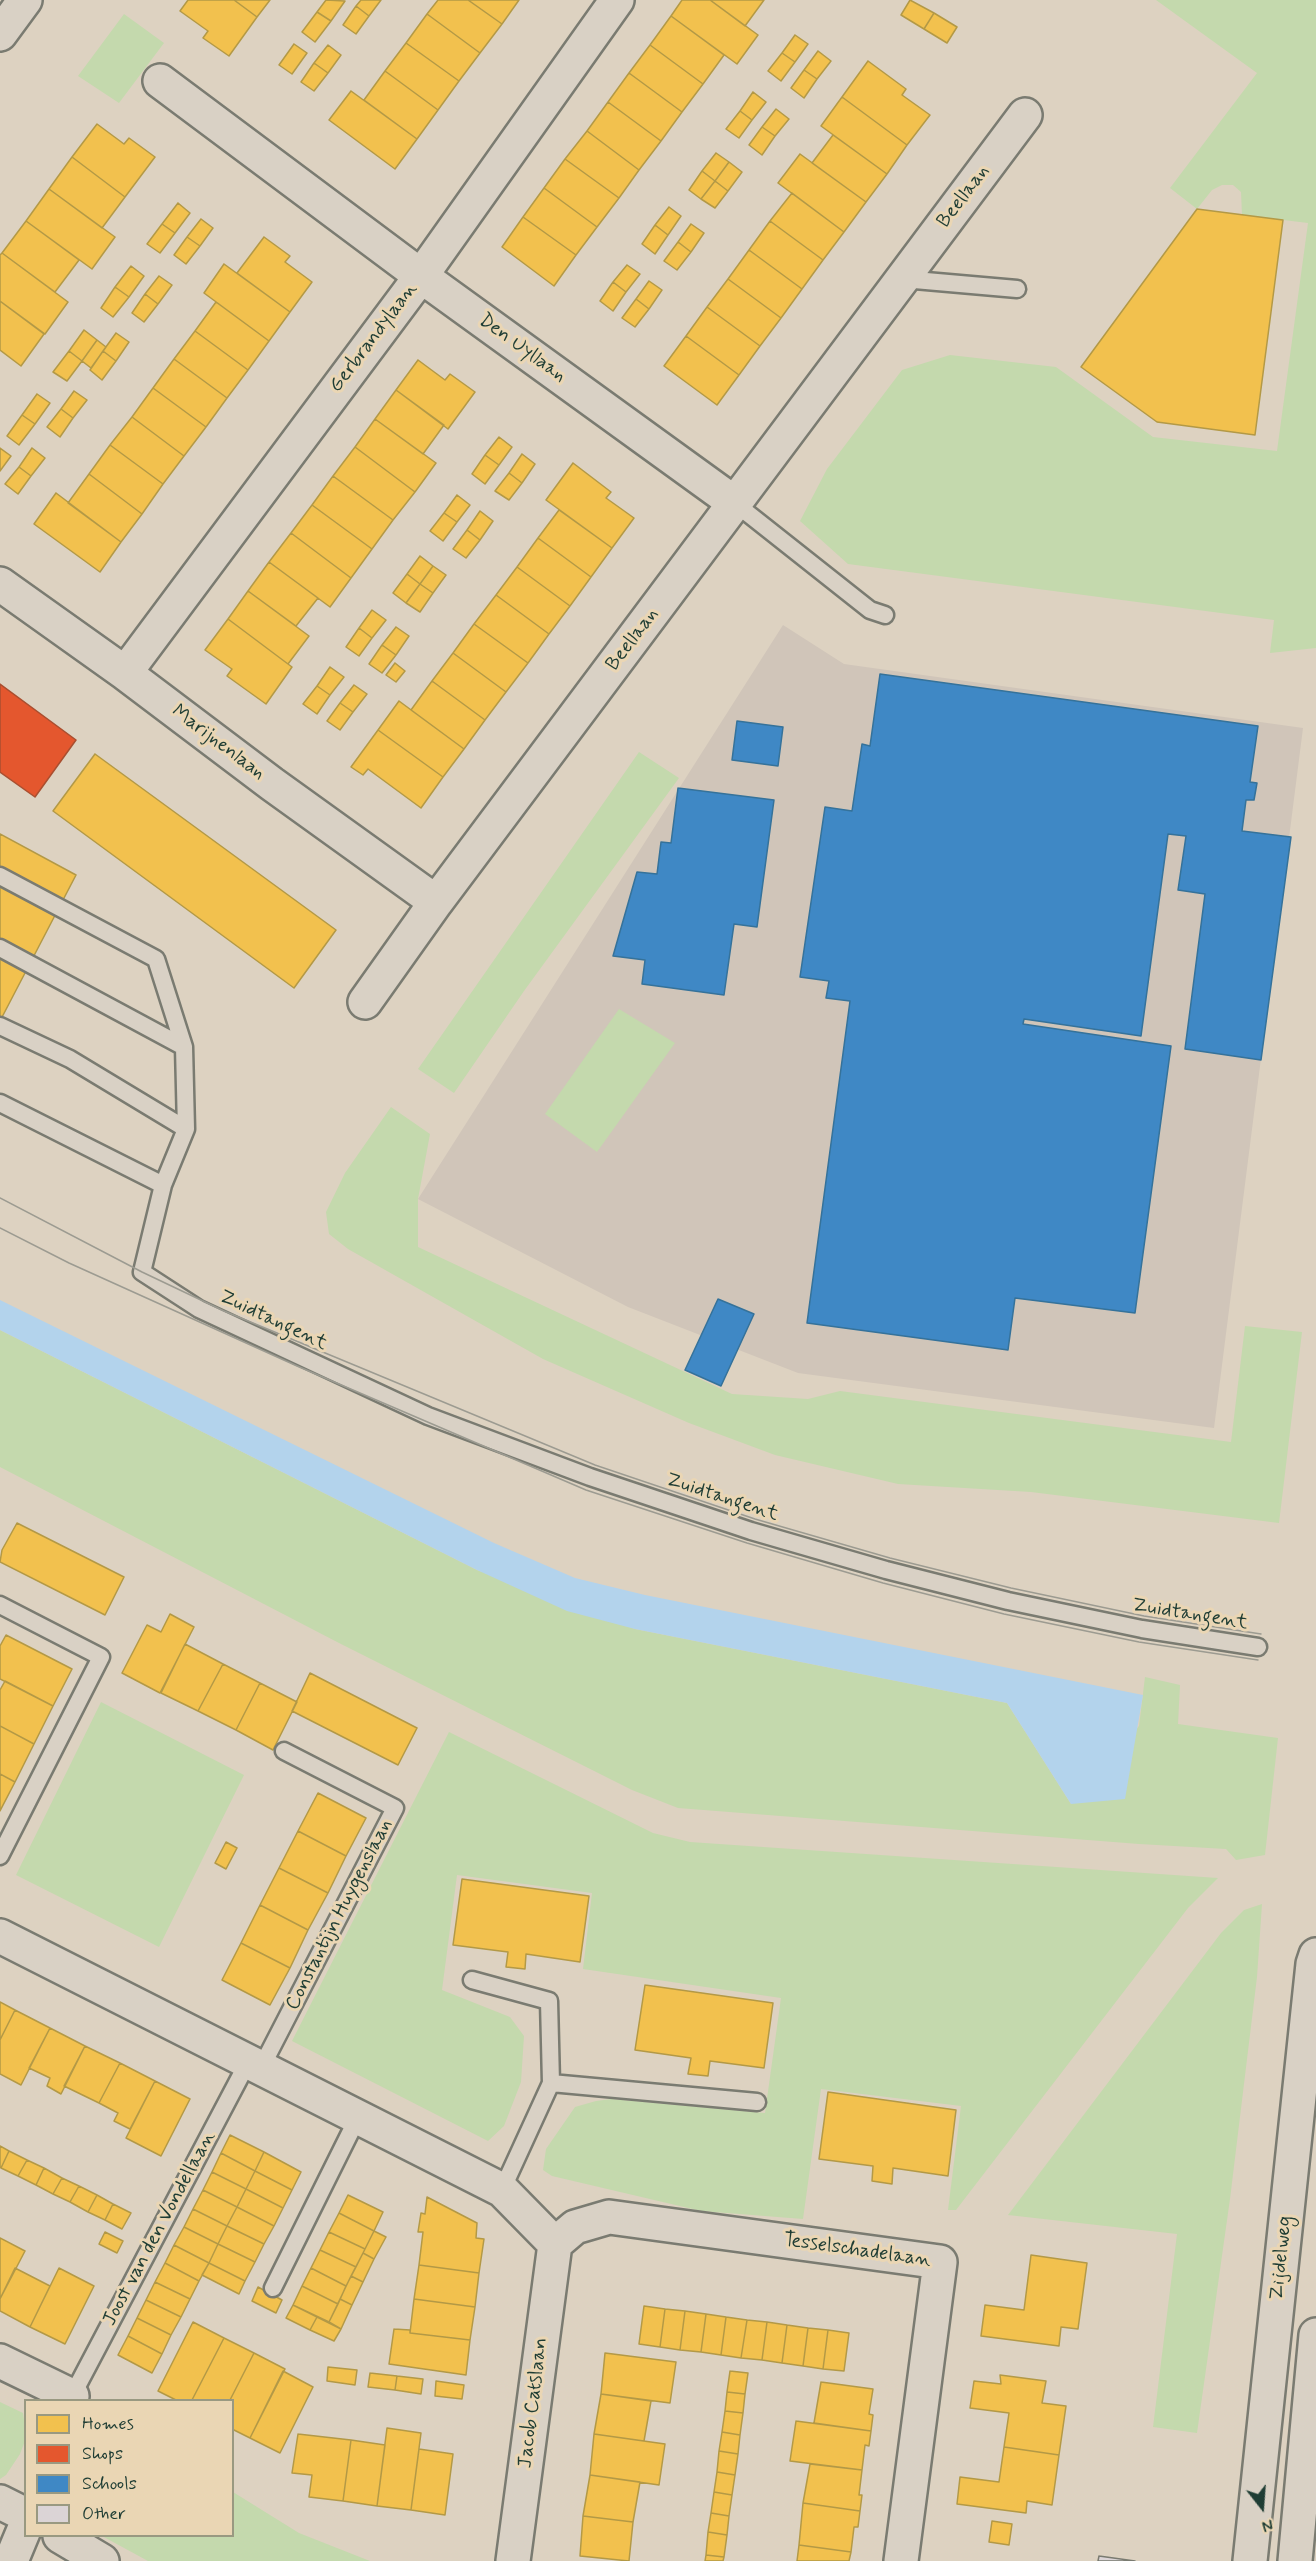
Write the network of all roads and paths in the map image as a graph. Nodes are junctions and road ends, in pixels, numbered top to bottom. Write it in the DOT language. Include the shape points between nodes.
graph roads {
  1 [pos="25,0"];
  2 [pos="617,0"];
  3 [pos="0,34"];
  4 [pos="160,81"];
  5 [pos="1024,115"];
  6 [pos="421,276"];
  7 [pos="903,279"];
  8 [pos="1017,289"];
  9 [pos="736,504"];
  10 [pos="0,584"];
  11 [pos="885,615"];
  12 [pos="125,673"];
  13 [pos="0,876"];
  14 [pos="435,902"];
  15 [pos="0,948"];
  16 [pos="365,1002"];
  17 [pos="0,1026"];
  18 [pos="184,1047"];
  19 [pos="0,1103"];
  20 [pos="186,1129"];
  21 [pos="163,1185"];
  22 [pos="0,1605"];
  23 [pos="1258,1647"];
  24 [pos="284,1750"];
  25 [pos="0,1856"];
  26 [pos="0,1936"];
  27 [pos="1316,1955"];
  28 [pos="472,1980"];
  29 [pos="255,2065"];
  30 [pos="551,2083"];
  31 [pos="757,2102"];
  32 [pos="358,2117"];
  33 [pos="502,2190"];
  34 [pos="555,2244"];
  35 [pos="273,2288"];
  36 [pos="1316,2335"];
  37 [pos="0,2361"];
  38 [pos="71,2398"];
  39 [pos="0,2502"];
  40 [pos="24,2514"];
  41 [pos="24,2530"];
  42 [pos="63,2537"];
  43 [pos="11,2561"];
  44 [pos="102,2561"];
  45 [pos="513,2561"];
  46 [pos="901,2561"];
  47 [pos="1250,2561"];
  48 [pos="1295,2561"];
  1 -- 3 [label="street"];
  2 -- 6 [label="street, Gerbrandylaan"];
  4 -- 6 [label="street, Den Uyllaan"];
  5 -- 7 [label="street, Beellaan"];
  6 -- 9 [label="street, Den Uyllaan"];
  6 -- 12 [label="street, Gerbrandylaan"];
  7 -- 8 [label="lane"];
  7 -- 9 [label="street, Beellaan"];
  9 -- 11 [label="lane, Den Uyllaan" via="870,610"];
  9 -- 14 [label="street, Beellaan"];
  10 -- 12 [label="street, Marijnenlaan"];
  12 -- 14 [label="street, Marijnenlaan"];
  13 -- 18 [label="lane" via="156,959"];
  14 -- 16 [label="street, Beellaan"];
  15 -- 18 [label="lane"];
  17 -- 20 [label="lane" via="70,1059"];
  18 -- 20 [label="lane"];
  19 -- 21 [label="lane"];
  20 -- 21 [label="lane"];
  21 -- 23 [label="lane, Zuidtangent" via="142,1272 199,1309 428,1416 590,1477 886,1570 1142,1629"];
  22 -- 25 [label="lane" via="101,1657"];
  24 -- 29 [label="lane, Constantijn Huygenslaan" via="395,1808"];
  26 -- 29 [label="street"];
  27 -- 47 [label="street, Zijdelweg"];
  28 -- 30 [label="lane" via="549,2001"];
  29 -- 32 [label="street"];
  29 -- 38 [label="lane, Joost van den Vondellaan"];
  30 -- 31 [label="lane"];
  30 -- 33 [label="lane"];
  32 -- 33 [label="street"];
  32 -- 35 [label="lane"];
  33 -- 34 [label="street"];
  34 -- 45 [label="street, Jacob Catslaan"];
  34 -- 46 [label="street, Tesselschadelaan" via="575,2227 609,2217 939,2262"];
  36 -- 48 [label="street"];
  37 -- 38 [label="street, Joost van den Vondellaan"];
  39 -- 40 [label="street"];
  41 -- 43 [label="street"];
  42 -- 44 [label="street"];
}
